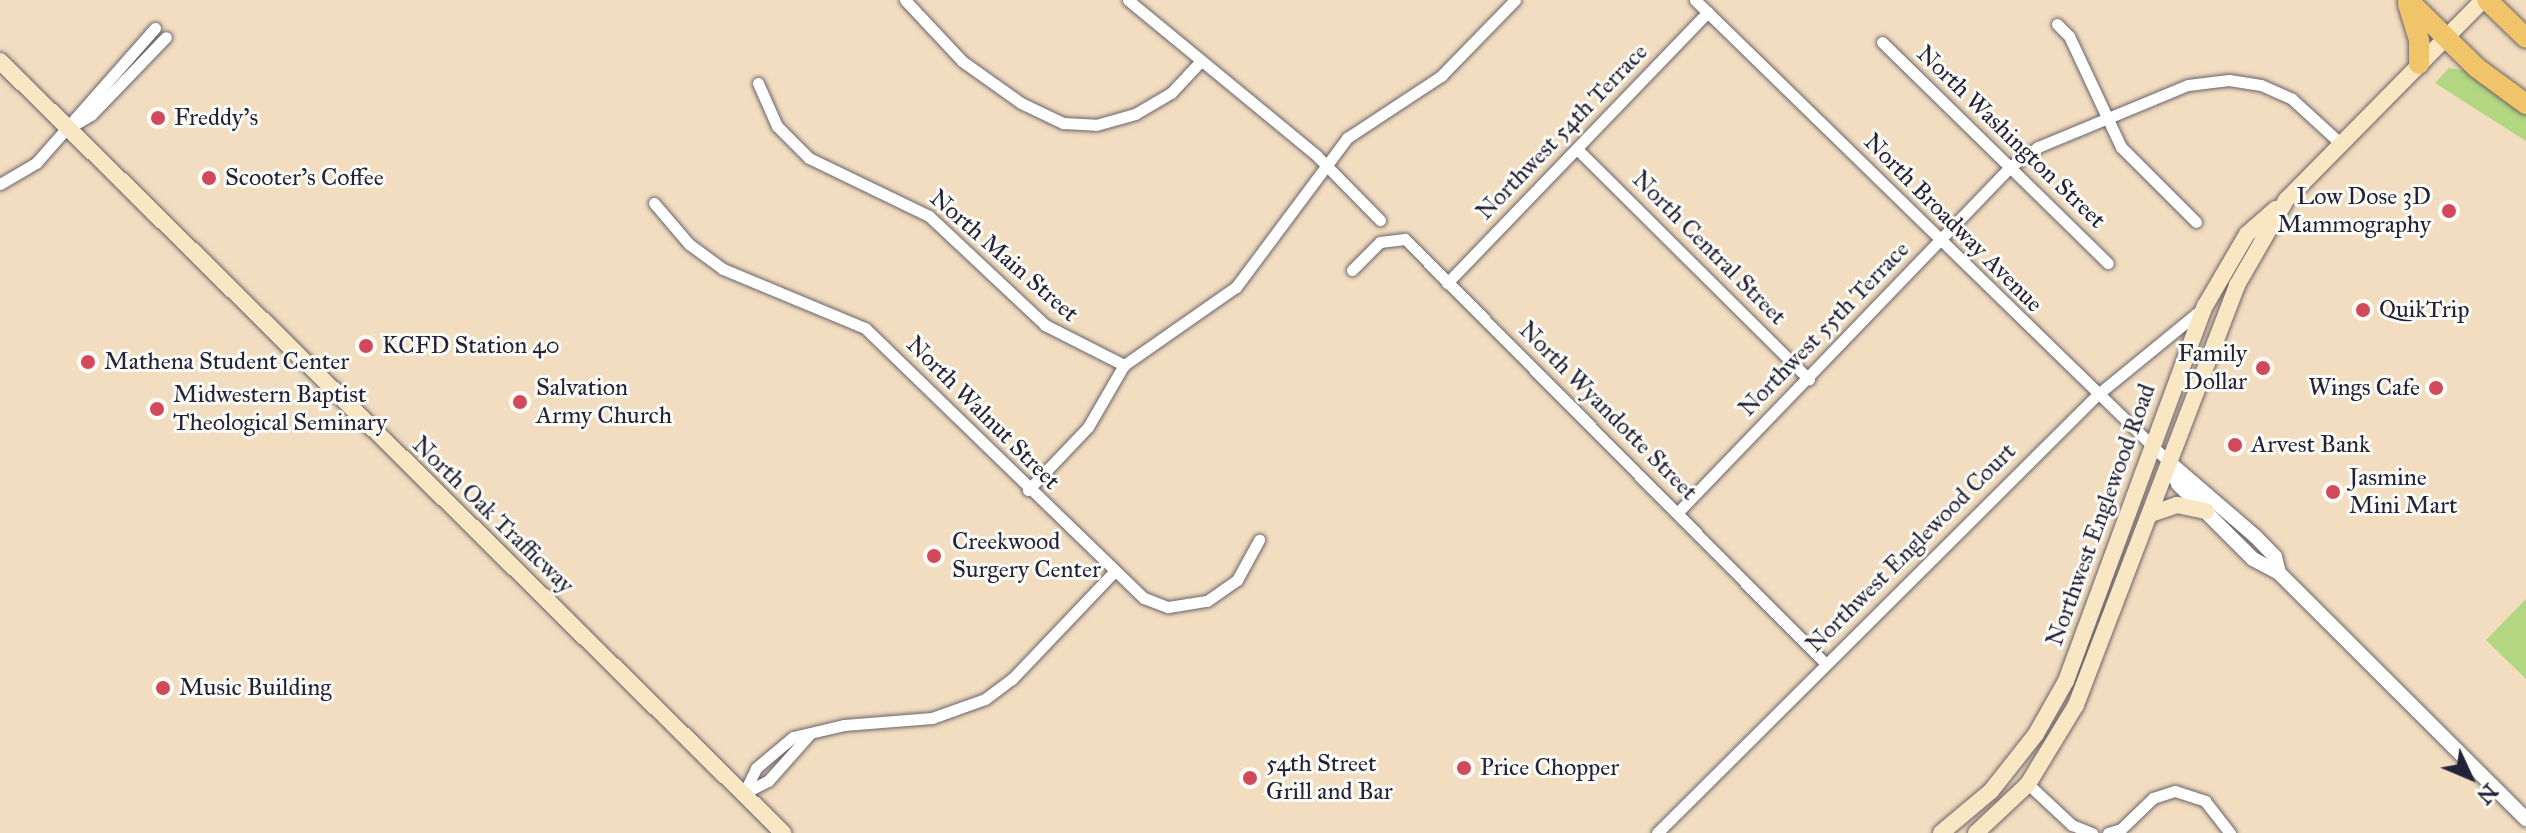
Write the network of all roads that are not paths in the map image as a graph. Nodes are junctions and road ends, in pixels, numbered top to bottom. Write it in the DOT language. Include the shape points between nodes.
graph roads {
  1 [pos="905,0"];
  2 [pos="1128,0"];
  3 [pos="1515,0"];
  4 [pos="1695,0"];
  5 [pos="2407,0"];
  6 [pos="2485,0"];
  7 [pos="1708,12"];
  8 [pos="2057,24"];
  9 [pos="155,28"];
  10 [pos="166,37"];
  11 [pos="2446,37"];
  12 [pos="2525,37"];
  13 [pos="1882,42"];
  14 [pos="0,61"];
  15 [pos="1199,63"];
  16 [pos="2419,64"];
  17 [pos="758,83"];
  18 [pos="2526,104"];
  19 [pos="2106,119"];
  20 [pos="68,128"];
  21 [pos="2340,143"];
  22 [pos="1577,149"];
  23 [pos="1324,163"];
  24 [pos="2011,166"];
  25 [pos="0,184"];
  26 [pos="2286,200"];
  27 [pos="654,203"];
  28 [pos="1380,220"];
  29 [pos="2196,222"];
  30 [pos="1940,241"];
  31 [pos="2108,263"];
  32 [pos="1352,270"];
  33 [pos="1447,283"];
  34 [pos="2205,306"];
  35 [pos="1124,365"];
  36 [pos="1809,379"];
  37 [pos="2097,395"];
  38 [pos="2152,446"];
  39 [pos="2170,463"];
  40 [pos="1028,490"];
  41 [pos="1679,511"];
  42 [pos="2206,511"];
  43 [pos="2151,514"];
  44 [pos="1259,540"];
  45 [pos="1113,573"];
  46 [pos="2279,573"];
  47 [pos="1825,663"];
  48 [pos="2028,784"];
  49 [pos="744,793"];
  50 [pos="2526,819"];
  51 [pos="783,833"];
  52 [pos="1657,833"];
  53 [pos="1941,833"];
  54 [pos="1976,833"];
  55 [pos="2092,833"];
  56 [pos="2108,833"];
  57 [pos="2230,833"];
  1 -- 15 [label="street" via="962,61 1021,103 1063,123 1096,125 1135,114 1171,93"];
  2 -- 15 [label="street"];
  3 -- 23 [label="street" via="1441,76 1363,125"];
  4 -- 7 [label="street, North Broadway Avenue"];
  5 -- 11 [label="highway"];
  5 -- 16 [label="highway" via="2419,41"];
  6 -- 11 [label="main road, Northwest Englewood Road"];
  6 -- 12 [label="highway"];
  7 -- 22 [label="street, Northwest 54th Terrace"];
  7 -- 30 [label="street, North Broadway Avenue"];
  8 -- 19 [label="street" via="2069,36"];
  9 -- 20 [label="street" via="81,106"];
  10 -- 20 [label="street" via="91,115"];
  11 -- 16 [label="main road, Northwest Englewood Road"];
  11 -- 18 [label="highway"];
  13 -- 24 [label="street, North Washington Street"];
  14 -- 20 [label="main road, North Oak Trafficway"];
  15 -- 23 [label="street"];
  16 -- 21 [label="main road, Northwest Englewood Road"];
  17 -- 35 [label="street, North Main Street" via="777,126 809,158 929,216 1045,325"];
  19 -- 21 [label="street, Northwest 55th Terrace" via="2188,85 2229,80 2261,85 2292,99"];
  19 -- 24 [label="street, Northwest 55th Terrace" via="2038,147"];
  19 -- 29 [label="street" via="2121,147"];
  20 -- 25 [label="street" via="36,163"];
  20 -- 49 [label="main road, North Oak Trafficway"];
  21 -- 26 [label="main road, Northwest Englewood Road"];
  22 -- 33 [label="street, Northwest 54th Terrace"];
  22 -- 36 [label="street, North Central Street"];
  23 -- 28 [label="street"];
  23 -- 35 [label="street" via="1236,287 1202,313 1170,328"];
  24 -- 30 [label="street, Northwest 55th Terrace"];
  24 -- 31 [label="street, North Washington Street"];
  26 -- 34 [label="main road, Northwest Englewood Road" via="2247,234"];
  26 -- 39 [label="main road, Northwest Englewood Road" via="2237,285"];
  27 -- 40 [label="street, North Walnut Street" via="689,244 723,269 865,328"];
  30 -- 36 [label="street, Northwest 55th Terrace"];
  30 -- 37 [label="street, North Broadway Avenue"];
  32 -- 33 [label="street, North Wyandotte Street" via="1380,242 1399,237"];
  33 -- 41 [label="street, North Wyandotte Street"];
  34 -- 37 [label="street, Northwest Englewood Court"];
  34 -- 38 [label="main road, Northwest Englewood Road"];
  35 -- 40 [label="street" via="1088,427"];
  36 -- 41 [label="street, Northwest 55th Terrace"];
  37 -- 38 [label="street, North Broadway Avenue"];
  37 -- 47 [label="street, Northwest Englewood Court"];
  38 -- 39 [label="street, North Broadway Avenue"];
  38 -- 53 [label="main road, Northwest Englewood Road" via="2066,681 2036,734 1991,791"];
  39 -- 42 [label="street, North Broadway Avenue" via="2178,484"];
  39 -- 43 [label="main road, Northwest Englewood Road"];
  39 -- 46 [label="street, North Broadway Avenue" via="2255,536 2275,557"];
  40 -- 45 [label="street, North Walnut Street"];
  41 -- 47 [label="street, North Wyandotte Street"];
  42 -- 43 [label="main road" via="2177,505"];
  42 -- 46 [label="street, North Broadway Avenue" via="2253,559"];
  43 -- 48 [label="main road, Northwest Englewood Road" via="2076,705"];
  44 -- 45 [label="street, North Walnut Street" via="1237,580 1195,605 1156,604"];
  45 -- 49 [label="street" via="1012,679 985,699 932,718 844,725 793,737 756,768"];
  46 -- 50 [label="street, North Broadway Avenue"];
  47 -- 52 [label="street, Northwest Englewood Court"];
  48 -- 54 [label="main road, Northwest Englewood Road"];
  48 -- 55 [label="street" via="2072,825"];
  49 -- 51 [label="main road, North Oak Trafficway"];
  56 -- 57 [label="street" via="2121,829 2153,798 2175,791 2205,801"];
}
